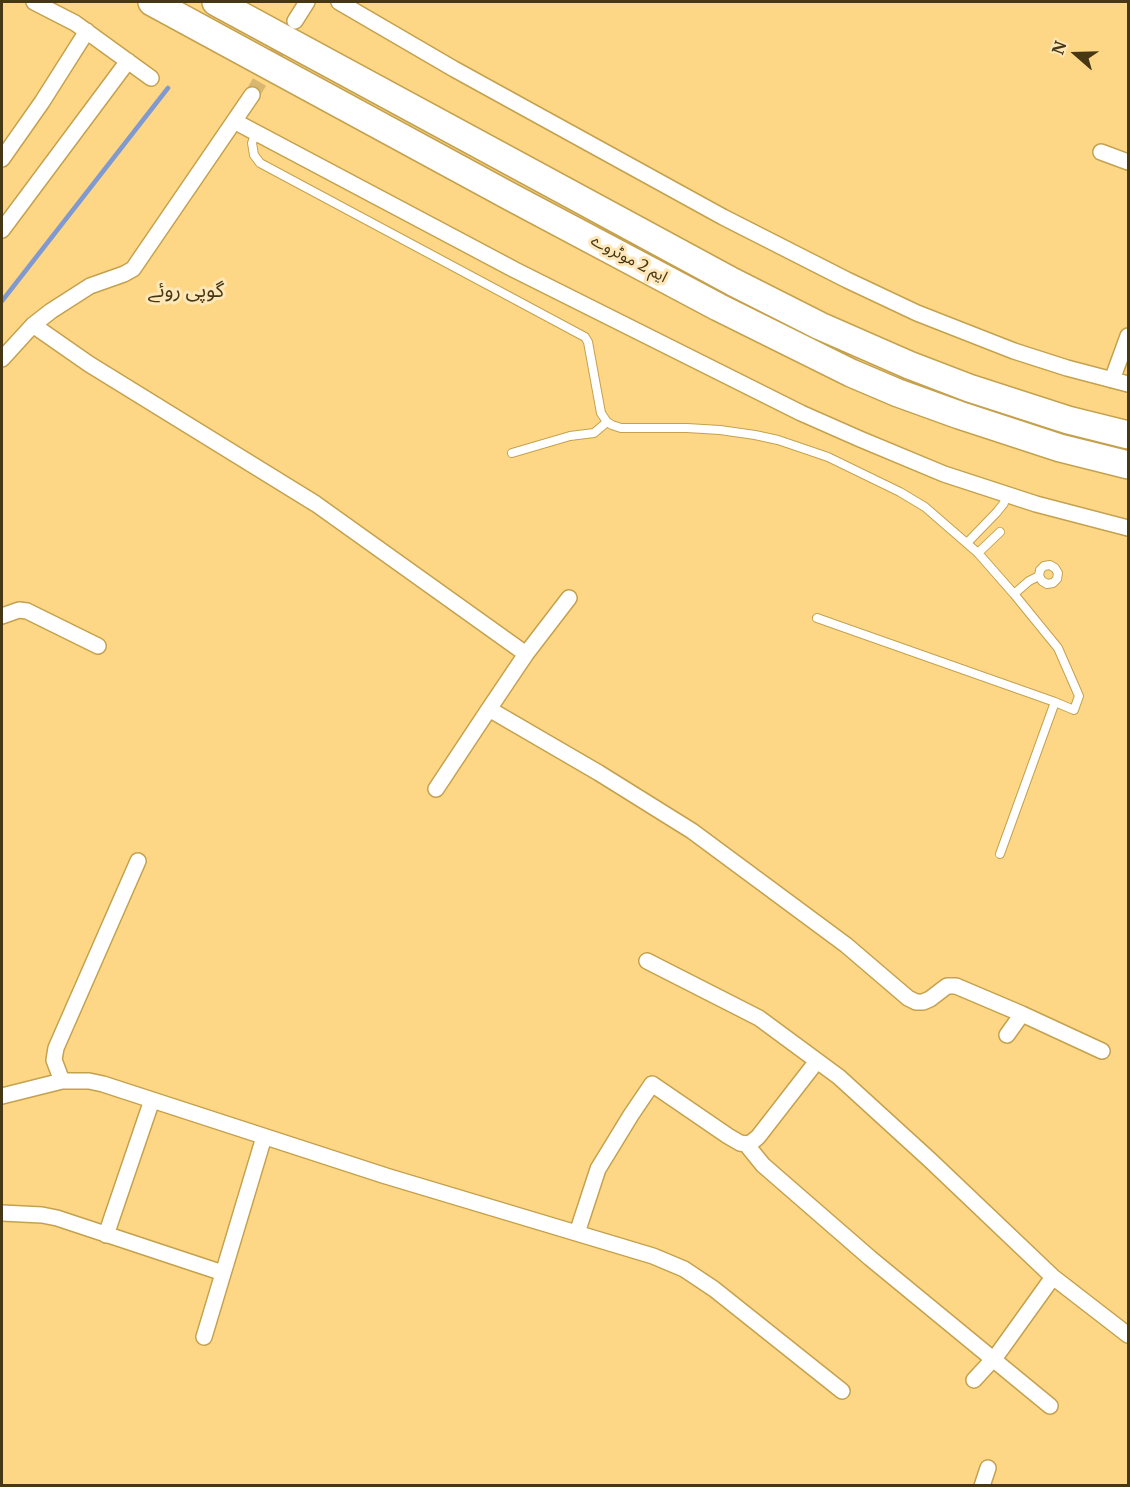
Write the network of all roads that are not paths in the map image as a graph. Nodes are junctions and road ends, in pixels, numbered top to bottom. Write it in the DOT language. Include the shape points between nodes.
graph roads {
  1 [pos="34,2"];
  2 [pos="152,2"];
  3 [pos="216,2"];
  4 [pos="307,2"];
  5 [pos="339,2"];
  6 [pos="295,21"];
  7 [pos="87,32"];
  8 [pos="128,62"];
  9 [pos="151,78"];
  10 [pos="252,95"];
  11 [pos="234,121"];
  12 [pos="256,132"];
  13 [pos="1101,152"];
  14 [pos="2,159"];
  15 [pos="1128,162"];
  16 [pos="2,230"];
  17 [pos="33,325"];
  18 [pos="1128,336"];
  19 [pos="2,359"];
  20 [pos="1112,380"];
  21 [pos="1128,384"];
  22 [pos="607,422"];
  23 [pos="1128,435"];
  24 [pos="512,453"];
  25 [pos="1128,465"];
  26 [pos="1006,494"];
  27 [pos="1128,528"];
  28 [pos="1000,532"];
  29 [pos="967,543"];
  30 [pos="978,554"];
  31 [pos="1039,576"];
  32 [pos="1014,594"];
  33 [pos="569,598"];
  34 [pos="2,615"];
  35 [pos="817,618"];
  36 [pos="98,646"];
  37 [pos="526,654"];
  38 [pos="1055,702"];
  39 [pos="489,709"];
  40 [pos="436,789"];
  41 [pos="1000,855"];
  42 [pos="138,861"];
  43 [pos="647,961"];
  44 [pos="1022,1014"];
  45 [pos="1007,1035"];
  46 [pos="1102,1051"];
  47 [pos="817,1061"];
  48 [pos="62,1081"];
  49 [pos="2,1096"];
  50 [pos="152,1100"];
  51 [pos="264,1137"];
  52 [pos="746,1144"];
  53 [pos="2,1213"];
  54 [pos="576,1233"];
  55 [pos="106,1234"];
  56 [pos="223,1273"];
  57 [pos="1053,1277"];
  58 [pos="1128,1335"];
  59 [pos="204,1337"];
  60 [pos="993,1360"];
  61 [pos="974,1380"];
  62 [pos="842,1391"];
  63 [pos="1050,1406"];
  64 [pos="988,1468"];
  65 [pos="981,1485"];
  1 -- 7 [label="street"];
  2 -- 25 [label="highway, ایم 2 موٹروے" via="543,214 834,365 958,416"];
  3 -- 23 [label="highway, ایم 2 موٹروے" via="733,282 831,331 969,388"];
  4 -- 6 [label="street"];
  5 -- 20 [label="street" via="533,113 846,280 1014,351"];
  7 -- 8 [label="street"];
  7 -- 14 [label="street"];
  8 -- 9 [label="street"];
  8 -- 16 [label="street"];
  10 -- 11 [label="street"];
  11 -- 12 [label="street"];
  11 -- 17 [label="street" via="133,269 84,289"];
  12 -- 22 [label="lane" via="252,143 260,163 585,337 601,413"];
  12 -- 26 [label="street" via="515,270 801,412 944,474"];
  13 -- 15 [label="street"];
  17 -- 19 [label="street"];
  17 -- 37 [label="street" via="89,364 316,504"];
  18 -- 20 [label="street"];
  20 -- 21 [label="street"];
  22 -- 24 [label="lane" via="594,433"];
  22 -- 29 [label="lane" via="621,428 720,430 804,449 900,492 925,507"];
  26 -- 27 [label="street"];
  26 -- 29 [label="lane" via="997,512"];
  28 -- 30 [label="lane"];
  29 -- 30 [label="lane"];
  30 -- 32 [label="lane"];
  31 -- 32 [label="lane"];
  32 -- 38 [label="lane" via="1058,648 1079,696 1074,710"];
  33 -- 37 [label="street"];
  34 -- 36 [label="street" via="27,611"];
  35 -- 38 [label="lane"];
  37 -- 39 [label="street"];
  38 -- 41 [label="lane"];
  39 -- 40 [label="street"];
  39 -- 44 [label="street" via="692,831 846,945 908,998 923,1002 947,986 956,986"];
  42 -- 48 [label="street" via="56,1048 54,1060"];
  43 -- 47 [label="street" via="759,1018"];
  44 -- 45 [label="street"];
  44 -- 46 [label="street"];
  47 -- 52 [label="street" via="758,1137"];
  47 -- 57 [label="street" via="840,1077"];
  48 -- 49 [label="street"];
  48 -- 50 [label="street" via="89,1081"];
  50 -- 51 [label="street"];
  50 -- 55 [label="street"];
  51 -- 54 [label="street"];
  51 -- 56 [label="street"];
  52 -- 54 [label="street" via="652,1084 598,1169"];
  52 -- 60 [label="street" via="763,1165"];
  53 -- 55 [label="street" via="57,1218"];
  54 -- 62 [label="street" via="653,1256 695,1275"];
  55 -- 56 [label="street"];
  56 -- 59 [label="street"];
  57 -- 58 [label="street"];
  57 -- 60 [label="street"];
  60 -- 61 [label="street"];
  60 -- 63 [label="street"];
  64 -- 65 [label="street"];
}
